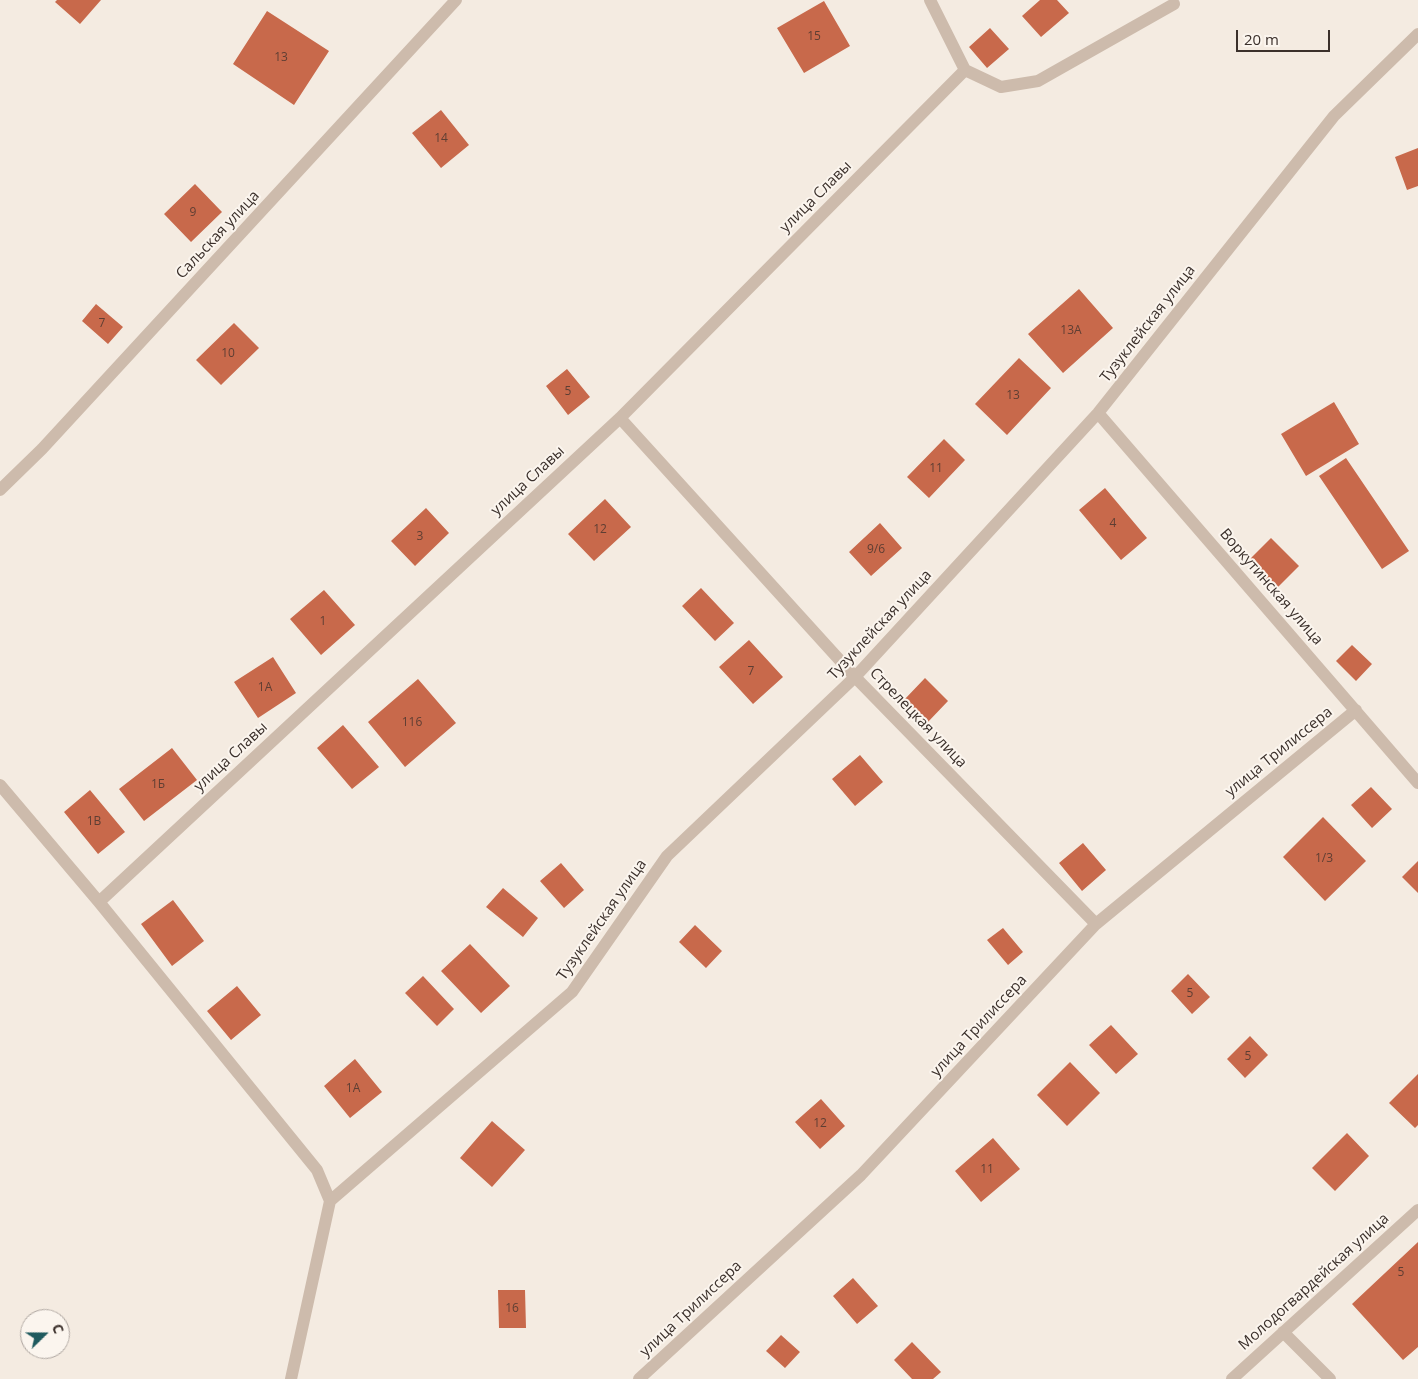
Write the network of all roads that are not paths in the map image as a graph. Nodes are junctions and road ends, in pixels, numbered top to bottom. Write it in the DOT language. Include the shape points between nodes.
graph roads {
  1 [pos="456,0"];
  2 [pos="930,0"];
  3 [pos="1174,4"];
  4 [pos="1416,40"];
  5 [pos="966,70"];
  6 [pos="1098,413"];
  7 [pos="620,418"];
  8 [pos="0,490"];
  9 [pos="855,677"];
  10 [pos="1356,710"];
  11 [pos="1418,783"];
  12 [pos="0,785"];
  13 [pos="99,902"];
  14 [pos="1096,924"];
  15 [pos="330,1201"];
  16 [pos="1418,1210"];
  17 [pos="1283,1332"];
  18 [pos="291,1379"];
  19 [pos="639,1379"];
  20 [pos="1232,1379"];
  21 [pos="1330,1379"];
  1 -- 8 [label="street, Сальская улица" via="49,442"];
  2 -- 5 [label="street"];
  3 -- 5 [label="street" via="1038,81 1002,87"];
  4 -- 6 [label="street, Тузуклейская улица" via="1334,116"];
  5 -- 7 [label="street, улица Славы"];
  6 -- 9 [label="street, Тузуклейская улица"];
  6 -- 10 [label="street, Воркутинская улица"];
  7 -- 9 [label="street, Стрелецкая улица"];
  7 -- 13 [label="street, улица Славы"];
  9 -- 14 [label="street, Стрелецкая улица"];
  9 -- 15 [label="street, Тузуклейская улица" via="667,856 572,992"];
  10 -- 11 [label="street, Воркутинская улица"];
  10 -- 14 [label="street, улица Трилиссера"];
  12 -- 13 [label="street"];
  13 -- 15 [label="street" via="318,1170"];
  14 -- 19 [label="street, улица Трилиссера" via="861,1175"];
  15 -- 18 [label="street"];
  16 -- 17 [label="street, Молодогвардейская улица"];
  17 -- 20 [label="street, Молодогвардейская улица"];
  17 -- 21 [label="street"];
}
